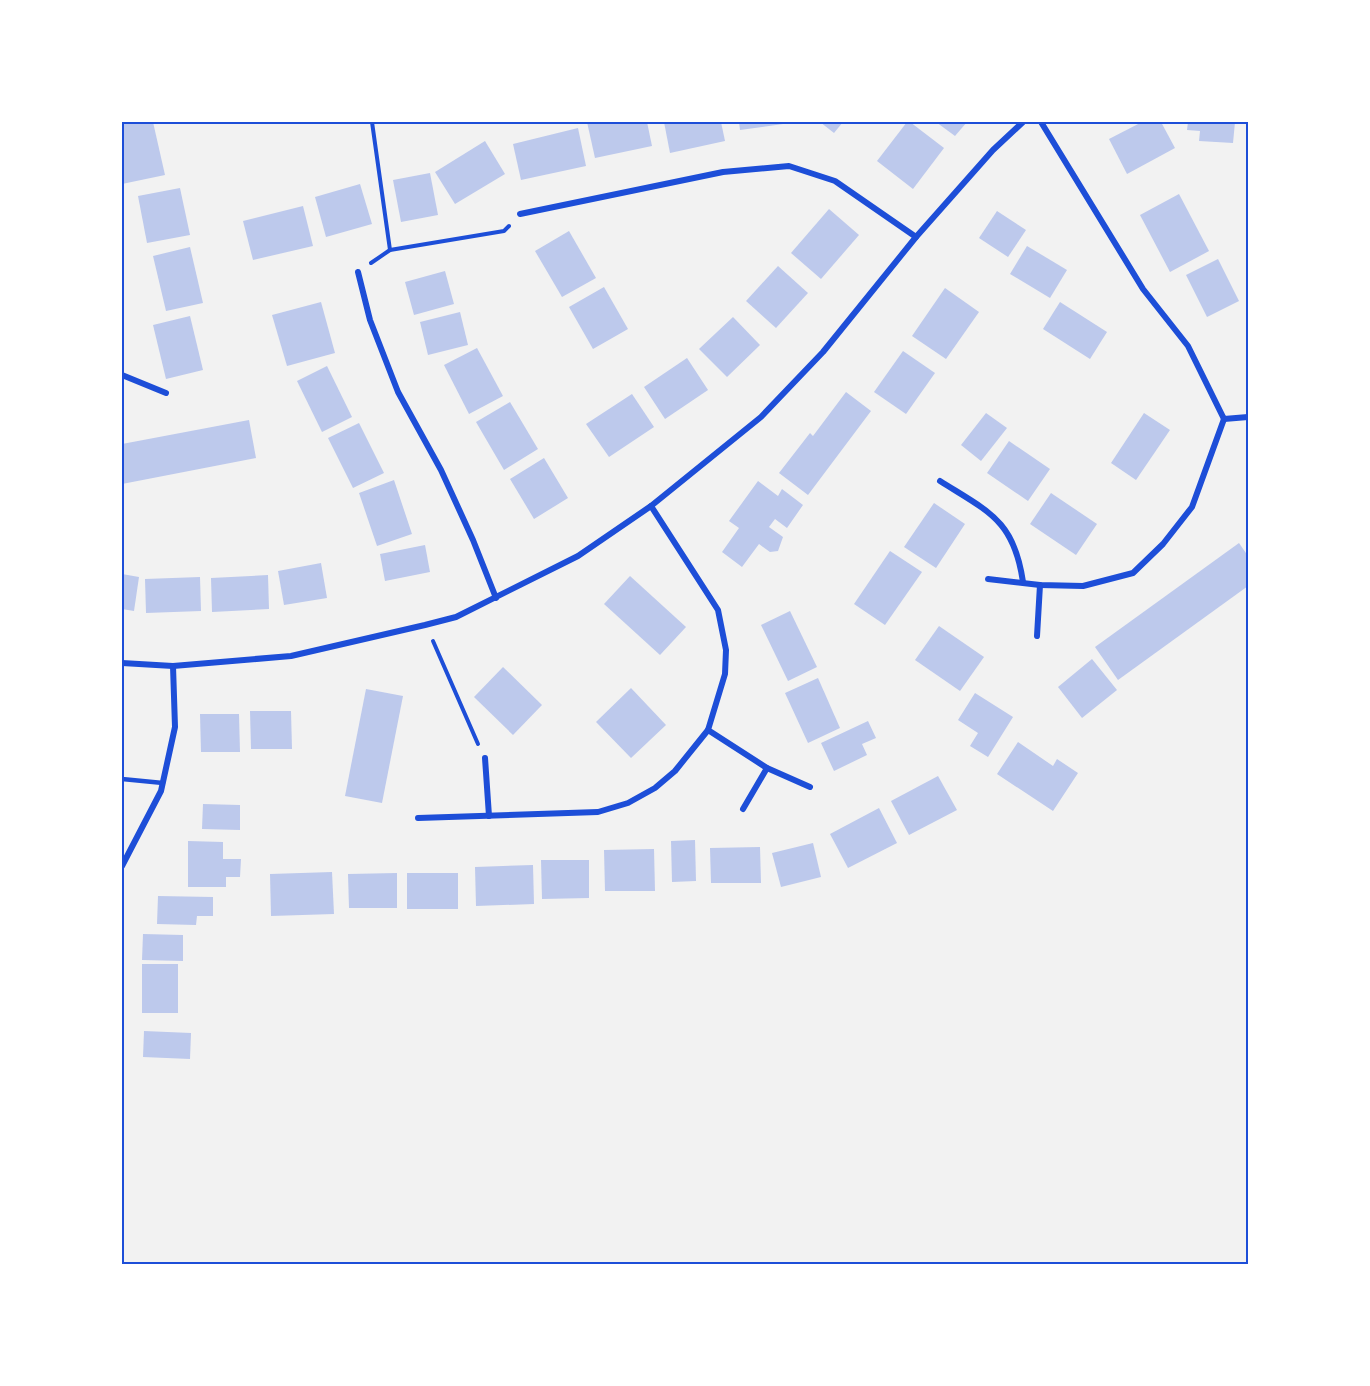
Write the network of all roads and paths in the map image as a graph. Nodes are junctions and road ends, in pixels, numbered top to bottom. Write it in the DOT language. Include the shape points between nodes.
graph roads {
  1 [pos="372,122"];
  2 [pos="1023,122"];
  3 [pos="1041,122"];
  4 [pos="520,214"];
  5 [pos="916,237"];
  6 [pos="390,250"];
  7 [pos="358,272"];
  8 [pos="122,375"];
  9 [pos="166,393"];
  10 [pos="1248,417"];
  11 [pos="1224,419"];
  12 [pos="939,481"];
  13 [pos="651,506"];
  14 [pos="988,579"];
  15 [pos="1023,582"];
  16 [pos="1040,585"];
  17 [pos="496,598"];
  18 [pos="425,625"];
  19 [pos="1037,636"];
  20 [pos="122,663"];
  21 [pos="173,666"];
  22 [pos="708,730"];
  23 [pos="485,758"];
  24 [pos="767,768"];
  25 [pos="122,779"];
  26 [pos="163,783"];
  27 [pos="810,787"];
  28 [pos="743,809"];
  29 [pos="489,816"];
  30 [pos="418,818"];
  31 [pos="122,866"];
  1 -- 6 [label="path"];
  2 -- 5 [label="street"];
  3 -- 11 [label="street" via="1143,289 1188,346"];
  4 -- 5 [label="street" via="723,172 789,166 835,181"];
  4 -- 6 [label="path" via="504,231"];
  5 -- 13 [label="street" via="823,352 761,417"];
  6 -- 7 [label="path"];
  7 -- 17 [label="street" via="370,320 398,392 441,471"];
  8 -- 9 [label="street"];
  10 -- 11 [label="street"];
  11 -- 16 [label="street" via="1192,507 1163,544 1133,573 1083,586"];
  12 -- 15 [label="street" via="992,514 1013,540"];
  13 -- 17 [label="street" via="578,556"];
  13 -- 22 [label="street" via="718,610 726,650 725,674"];
  14 -- 15 [label="street"];
  15 -- 16 [label="street"];
  16 -- 19 [label="street"];
  17 -- 18 [label="street" via="456,617"];
  18 -- 21 [label="street" via="291,656"];
  18 -- 23 [label="path"];
  20 -- 21 [label="street"];
  21 -- 26 [label="street" via="175,727"];
  22 -- 24 [label="street"];
  22 -- 29 [label="street" via="675,771 628,803 598,812"];
  23 -- 29 [label="street"];
  24 -- 27 [label="street"];
  24 -- 28 [label="street"];
  25 -- 26 [label="lane"];
  26 -- 31 [label="street"];
  29 -- 30 [label="street"];
}
